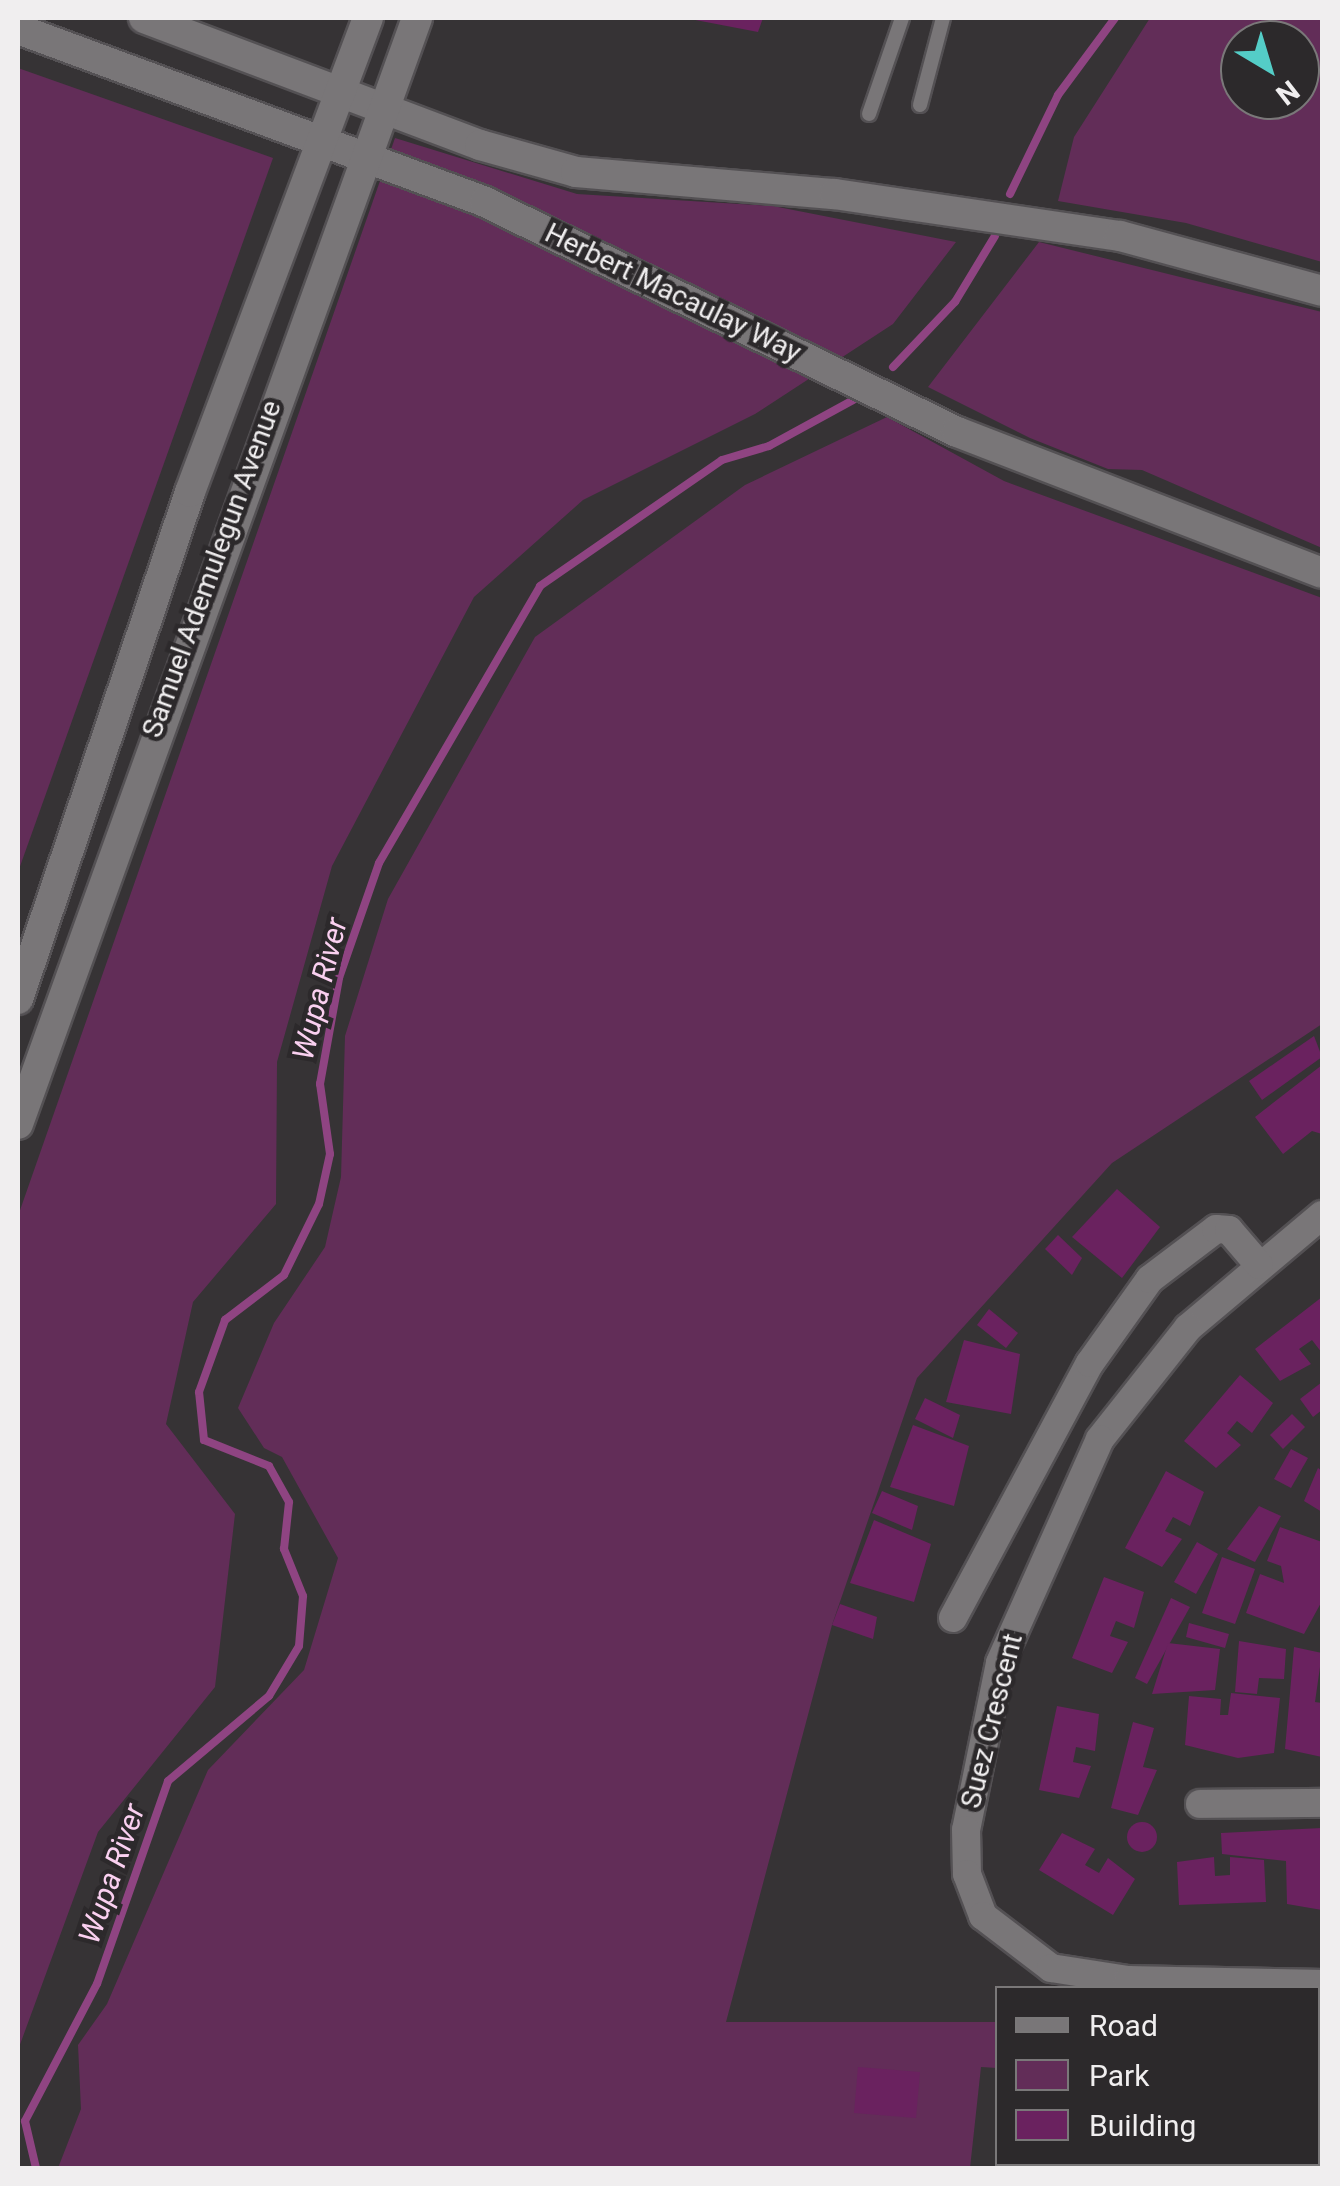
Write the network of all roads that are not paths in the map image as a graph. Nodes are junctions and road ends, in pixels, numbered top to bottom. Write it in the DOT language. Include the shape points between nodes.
graph roads {
  1 [pos="144,18"];
  2 [pos="368,18"];
  3 [pos="416,18"];
  4 [pos="902,18"];
  5 [pos="943,18"];
  6 [pos="18,28"];
  7 [pos="340,92"];
  8 [pos="920,105"];
  9 [pos="384,108"];
  10 [pos="869,114"];
  11 [pos="322,136"];
  12 [pos="367,153"];
  13 [pos="1322,290"];
  14 [pos="1322,573"];
  15 [pos="18,999"];
  16 [pos="18,1124"];
  17 [pos="1322,1216"];
  18 [pos="1259,1266"];
  19 [pos="953,1618"];
  20 [pos="1200,1804"];
  21 [pos="1322,1804"];
  22 [pos="1322,1984"];
  1 -- 7 [label="main road"];
  2 -- 7 [label="main road, Samuel Ademulegun Avenue"];
  3 -- 9 [label="main road, Samuel Ademulegun Avenue"];
  4 -- 10 [label="lane"];
  5 -- 8 [label="lane"];
  6 -- 11 [label="main road, Herbert Macaulay Way"];
  7 -- 9 [label="main road"];
  7 -- 11 [label="main road, Samuel Ademulegun Avenue"];
  9 -- 12 [label="main road, Samuel Ademulegun Avenue"];
  9 -- 13 [label="main road" via="576,172 835,194 1120,236"];
  11 -- 12 [label="main road, Herbert Macaulay Way"];
  11 -- 15 [label="main road, Samuel Ademulegun Avenue"];
  12 -- 14 [label="main road, Herbert Macaulay Way" via="957,432"];
  12 -- 16 [label="main road, Samuel Ademulegun Avenue"];
  17 -- 18 [label="street, Suez Crescent"];
  18 -- 19 [label="street" via="1228,1230 1216,1228 1150,1280 1072,1393"];
  18 -- 22 [label="street, Suez Crescent" via="1142,1380 1065,1502 1000,1664 966,1830 967,1874 983,1916 1013,1948 1051,1968 1128,1980"];
  20 -- 21 [label="street"];
}
